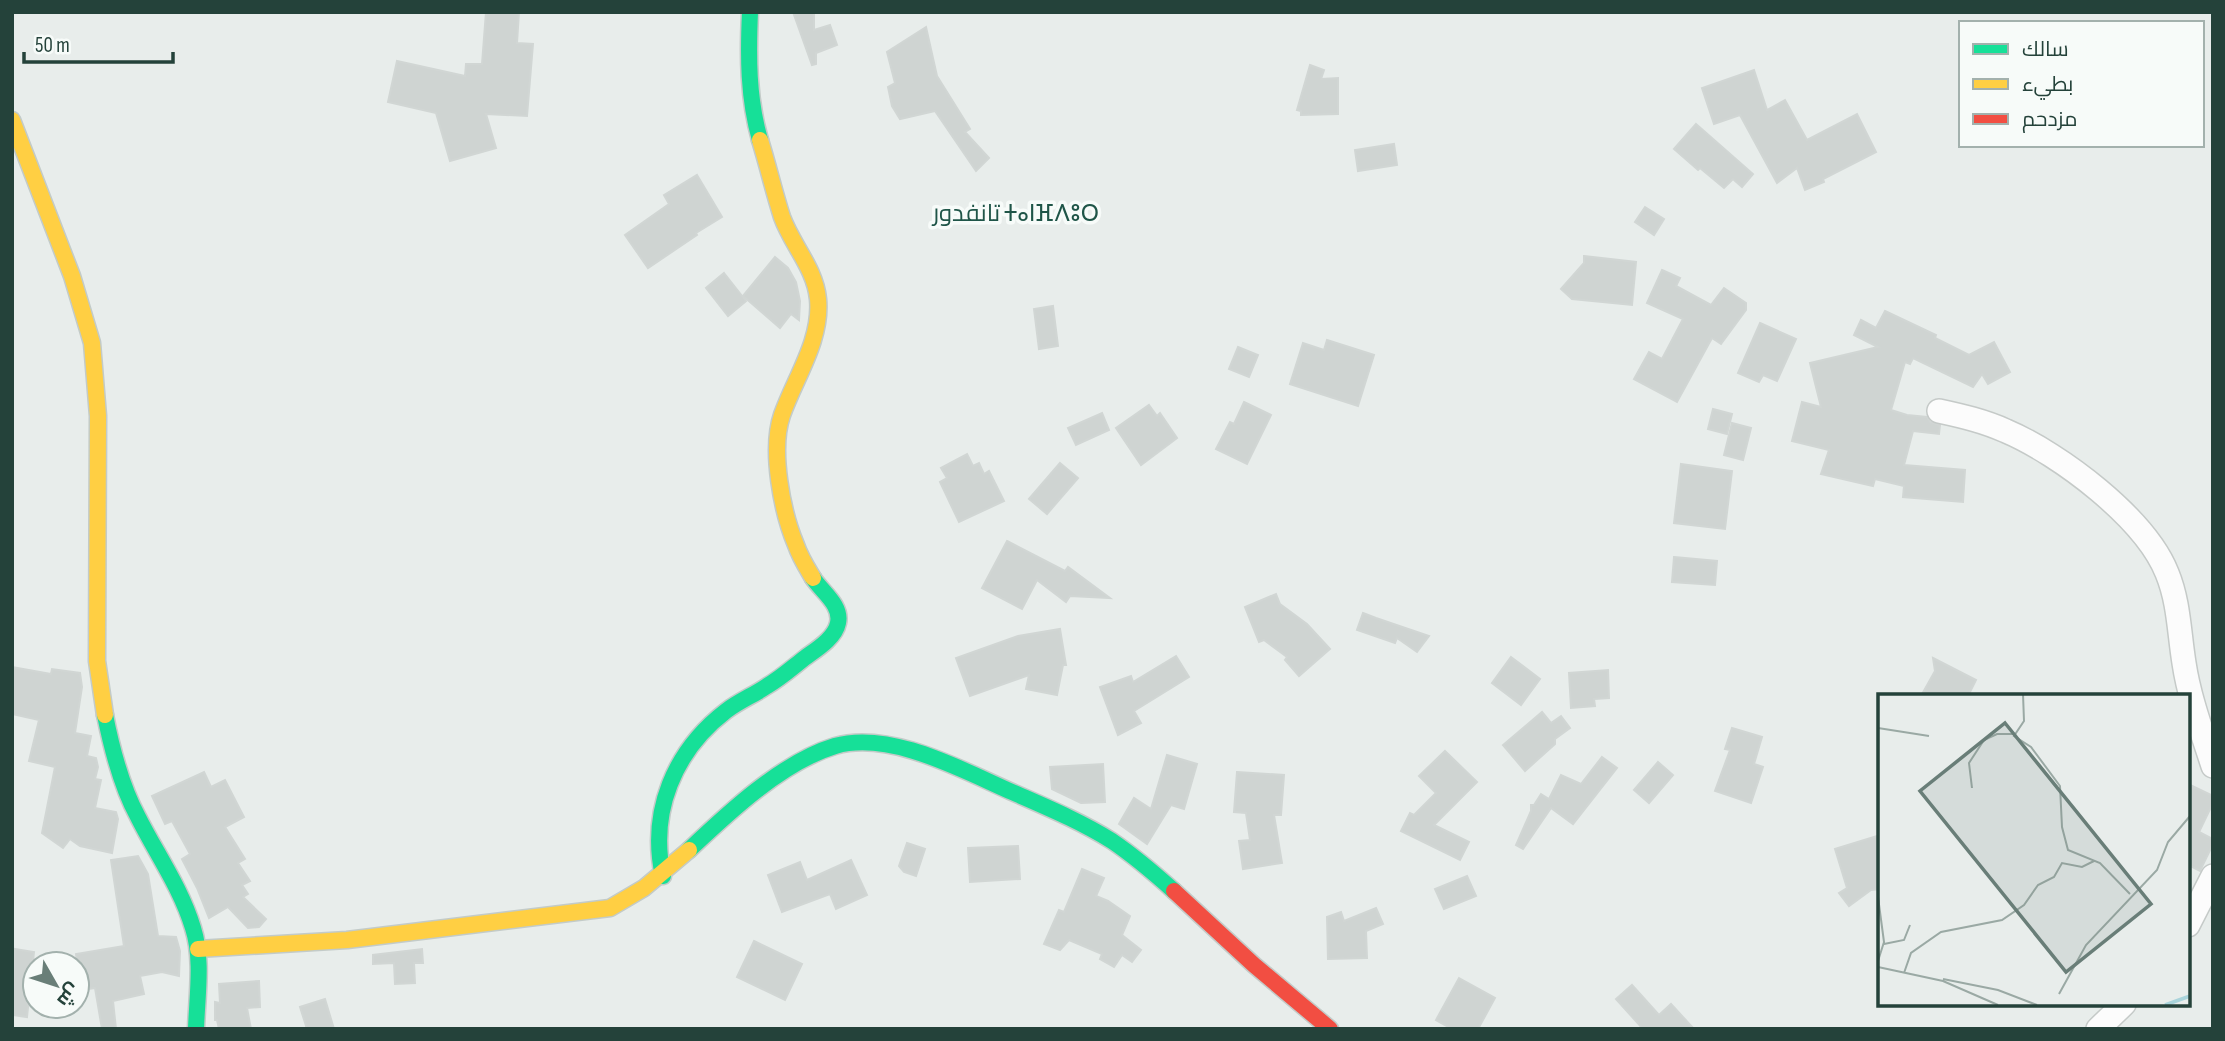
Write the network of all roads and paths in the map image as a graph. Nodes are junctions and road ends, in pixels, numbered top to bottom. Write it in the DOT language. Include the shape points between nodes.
graph roads {
  1 [pos="750,12"];
  2 [pos="12,120"];
  3 [pos="1939,411"];
  4 [pos="2213,766"];
  5 [pos="663,876"];
  6 [pos="2213,876"];
  7 [pos="2190,921"];
  8 [pos="198,949"];
  9 [pos="2122,1006"];
  10 [pos="196,1029"];
  11 [pos="1330,1029"];
  12 [pos="2098,1029"];
  1 -- 5 [label="street" via="753,114 783,219 813,276 818,299 814,338 781,418 779,476 796,546 814,581 836,606 839,621 832,635 806,657 726,710 687,754 660,817 657,834"];
  2 -- 8 [label="street" via="72,276 92,343 98,416 97,661 105,717 115,760 136,814 181,897"];
  3 -- 4 [label="street" via="1979,420 2035,445 2079,475 2144,535 2167,573 2176,600 2186,675"];
  5 -- 8 [label="street" via="628,900 601,909 347,940"];
  5 -- 11 [label="street" via="733,810 802,762 850,743 895,748 935,759 1105,836 1139,860"];
  6 -- 7 [label="street"];
  8 -- 10 [label="street"];
  9 -- 12 [label="street"];
}
